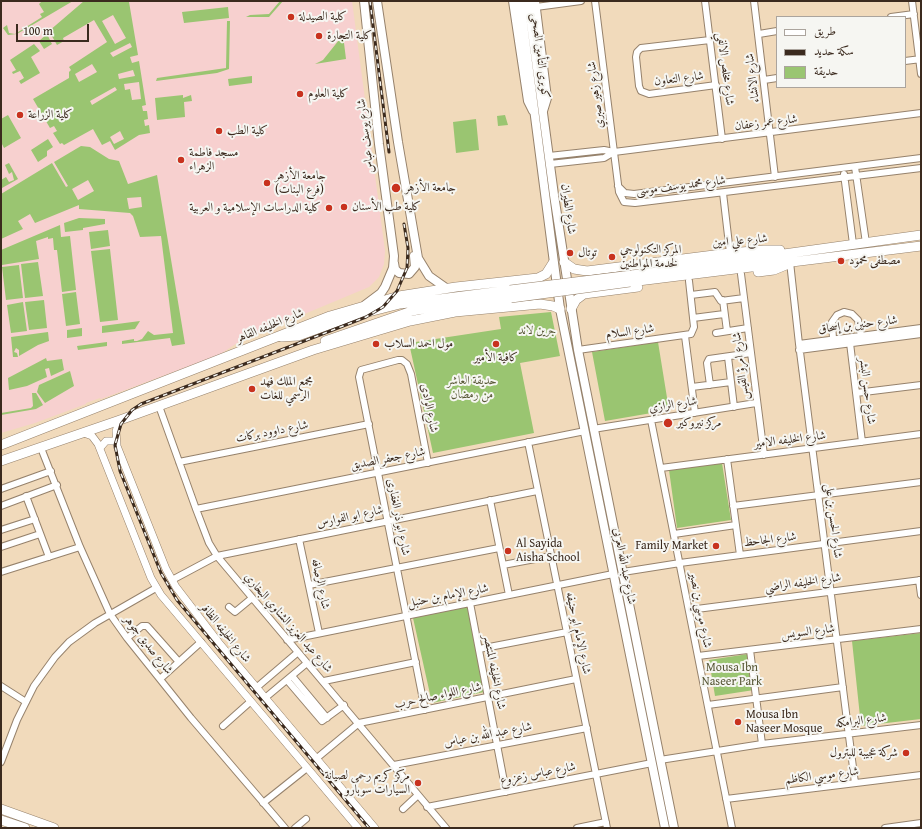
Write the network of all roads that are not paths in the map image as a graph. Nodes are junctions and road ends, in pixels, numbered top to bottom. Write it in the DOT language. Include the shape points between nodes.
graph roads {
  1 [pos="364,1"];
  2 [pos="377,1"];
  3 [pos="514,1"];
  4 [pos="520,1"];
  5 [pos="528,1"];
  6 [pos="582,1"];
  7 [pos="595,1"];
  8 [pos="705,1"];
  9 [pos="754,1"];
  10 [pos="912,1"];
  11 [pos="535,4"];
  12 [pos="914,14"];
  13 [pos="899,16"];
  14 [pos="776,31"];
  15 [pos="758,34"];
  16 [pos="710,40"];
  17 [pos="920,59"];
  18 [pos="906,61"];
  19 [pos="921,74"];
  20 [pos="776,78"];
  21 [pos="764,80"];
  22 [pos="716,85"];
  23 [pos="539,112"];
  24 [pos="921,113"];
  25 [pos="770,133"];
  26 [pos="722,140"];
  27 [pos="614,152"];
  28 [pos="921,158"];
  29 [pos="550,160"];
  30 [pos="855,167"];
  31 [pos="843,168"];
  32 [pos="921,168"];
  33 [pos="856,176"];
  34 [pos="775,177"];
  35 [pos="844,178"];
  36 [pos="618,186"];
  37 [pos="723,193"];
  38 [pos="634,194"];
  39 [pos="635,203"];
  40 [pos="921,235"];
  41 [pos="414,241"];
  42 [pos="866,243"];
  43 [pos="853,244"];
  44 [pos="921,246"];
  45 [pos="730,253"];
  46 [pos="789,257"];
  47 [pos="394,262"];
  48 [pos="564,264"];
  49 [pos="554,266"];
  50 [pos="604,270"];
  51 [pos="741,274"];
  52 [pos="518,280"];
  53 [pos="689,281"];
  54 [pos="446,288"];
  55 [pos="604,291"];
  56 [pos="691,295"];
  57 [pos="512,298"];
  58 [pos="744,298"];
  59 [pos="723,300"];
  60 [pos="365,305"];
  61 [pos="560,309"];
  62 [pos="571,309"];
  63 [pos="724,314"];
  64 [pos="693,318"];
  65 [pos="748,328"];
  66 [pos="921,328"];
  67 [pos="727,331"];
  68 [pos="716,333"];
  69 [pos="921,334"];
  70 [pos="685,336"];
  71 [pos="861,336"];
  72 [pos="276,337"];
  73 [pos="833,339"];
  74 [pos="850,343"];
  75 [pos="814,345"];
  76 [pos="799,347"];
  77 [pos="578,350"];
  78 [pos="751,353"];
  79 [pos="728,357"];
  80 [pos="402,360"];
  81 [pos="731,382"];
  82 [pos="710,385"];
  83 [pos="921,385"];
  84 [pos="692,387"];
  85 [pos="856,393"];
  86 [pos="756,403"];
  87 [pos="159,406"];
  88 [pos="734,406"];
  89 [pos="695,413"];
  90 [pos="120,420"];
  91 [pos="652,420"];
  92 [pos="369,424"];
  93 [pos="593,429"];
  94 [pos="585,431"];
  95 [pos="84,432"];
  96 [pos="921,434"];
  97 [pos="116,441"];
  98 [pos="528,442"];
  99 [pos="862,442"];
  100 [pos="1,445"];
  101 [pos="41,448"];
  102 [pos="100,448"];
  103 [pos="812,448"];
  104 [pos="764,455"];
  105 [pos="727,459"];
  106 [pos="1,461"];
  107 [pos="179,462"];
  108 [pos="428,463"];
  109 [pos="661,468"];
  110 [pos="51,471"];
  111 [pos="378,473"];
  112 [pos="921,482"];
  113 [pos="57,485"];
  114 [pos="1,489"];
  115 [pos="537,491"];
  116 [pos="819,495"];
  117 [pos="26,496"];
  118 [pos="490,500"];
  119 [pos="1,506"];
  120 [pos="733,506"];
  121 [pos="196,509"];
  122 [pos="35,519"];
  123 [pos="388,520"];
  124 [pos="736,525"];
  125 [pos="1,530"];
  126 [pos="921,531"];
  127 [pos="40,534"];
  128 [pos="674,534"];
  129 [pos="299,539"];
  130 [pos="825,544"];
  131 [pos="1,547"];
  132 [pos="80,547"];
  133 [pos="500,548"];
  134 [pos="740,554"];
  135 [pos="217,556"];
  136 [pos="551,556"];
  137 [pos="49,557"];
  138 [pos="680,563"];
  139 [pos="503,565"];
  140 [pos="397,568"];
  141 [pos="1,572"];
  142 [pos="623,572"];
  143 [pos="613,574"];
  144 [pos="172,580"];
  145 [pos="920,580"];
  146 [pos="309,585"];
  147 [pos="557,586"];
  148 [pos="156,588"];
  149 [pos="831,591"];
  150 [pos="509,595"];
  151 [pos="921,595"];
  152 [pos="252,598"];
  153 [pos="470,603"];
  154 [pos="229,607"];
  155 [pos="689,610"];
  156 [pos="110,614"];
  157 [pos="407,616"];
  158 [pos="635,628"];
  159 [pos="921,629"];
  160 [pos="624,630"];
  161 [pos="567,632"];
  162 [pos="319,633"];
  163 [pos="127,638"];
  164 [pos="838,639"];
  165 [pos="287,640"];
  166 [pos="201,642"];
  167 [pos="638,648"];
  168 [pos="479,649"];
  169 [pos="628,650"];
  170 [pos="750,650"];
  171 [pos="297,653"];
  172 [pos="698,656"];
  173 [pos="179,662"];
  174 [pos="416,662"];
  175 [pos="307,663"];
  176 [pos="242,672"];
  177 [pos="289,678"];
  178 [pos="160,679"];
  179 [pos="576,679"];
  180 [pos="232,680"];
  181 [pos="324,681"];
  182 [pos="1,686"];
  183 [pos="843,687"];
  184 [pos="256,688"];
  185 [pos="488,697"];
  186 [pos="265,698"];
  187 [pos="756,698"];
  188 [pos="26,702"];
  189 [pos="250,702"];
  190 [pos="344,705"];
  191 [pos="708,705"];
  192 [pos="426,710"];
  193 [pos="359,723"];
  194 [pos="921,725"];
  195 [pos="223,726"];
  196 [pos="587,728"];
  197 [pos="849,734"];
  198 [pos="497,744"];
  199 [pos="762,744"];
  200 [pos="716,750"];
  201 [pos="317,758"];
  202 [pos="660,760"];
  203 [pos="1,762"];
  204 [pos="652,764"];
  205 [pos="394,765"];
  206 [pos="306,768"];
  207 [pos="596,774"];
  208 [pos="921,775"];
  209 [pos="855,783"];
  210 [pos="506,792"];
  211 [pos="418,795"];
  212 [pos="726,799"];
  213 [pos="263,802"];
  214 [pos="427,807"];
  215 [pos="1,809"];
  216 [pos="403,809"];
  217 [pos="306,818"];
  218 [pos="1,820"];
  219 [pos="921,823"];
  220 [pos="606,825"];
  221 [pos="25,828"];
  222 [pos="54,828"];
  223 [pos="284,828"];
  224 [pos="295,828"];
  225 [pos="358,828"];
  226 [pos="375,828"];
  227 [pos="446,828"];
  228 [pos="577,828"];
  229 [pos="665,828"];
  230 [pos="674,828"];
  231 [pos="732,828"];
  232 [pos="885,828"];
  1 -- 47 [label="main road, شارع يوسف عباس"];
  2 -- 41 [label="main road"];
  3 -- 23 [label="main road" via="529,106"];
  4 -- 23 [label="main road, كوبرى التأمين الصحى"];
  5 -- 23 [label="main road, كوبرى التأمين الصحى"];
  6 -- 11 [label="street"];
  7 -- 27 [label="street, شارع زهير صبري"];
  8 -- 16 [label="street, شارع مخلص الالفي"];
  9 -- 15 [label="street, شارع الانشاء"];
  10 -- 12 [label="street"];
  11 -- 23 [label="main road" via="547,98"];
  12 -- 13 [label="street"];
  12 -- 17 [label="street"];
  14 -- 15 [label="street"];
  15 -- 21 [label="street, شارع الانشاء"];
  16 -- 22 [label="street, شارع مخلص الالفي"];
  16 -- 22 [label="street, شارع التعاون" via="641,48 636,58 639,86 641,91 648,94"];
  17 -- 18 [label="street"];
  17 -- 19 [label="street"];
  20 -- 21 [label="street"];
  21 -- 25 [label="street, شارع الانشاء"];
  22 -- 26 [label="street, شارع مخلص الالفي"];
  23 -- 29 [label="main road, شارع الطيران"];
  23 -- 49 [label="main road, شارع الطيران"];
  24 -- 25 [label="street, شارع عمر زعفان"];
  25 -- 26 [label="street, شارع عمر زعفان"];
  25 -- 34 [label="street, شارع الانشاء"];
  26 -- 27 [label="street, شارع عمر زعفان"];
  27 -- 29 [label="street, شارع عمر زعفان" via="604,158"];
  27 -- 36 [label="street, شارع زهير صبري"];
  28 -- 30 [label="street, شارع محمد يوسف موسى"];
  29 -- 48 [label="main road, شارع الطيران"];
  30 -- 31 [label="street, شارع محمد يوسف موسى"];
  30 -- 33 [label="street"];
  31 -- 34 [label="street, شارع محمد يوسف موسى"];
  31 -- 35 [label="street"];
  32 -- 33 [label="street, شارع محمد يوسف موسى"];
  33 -- 35 [label="street, شارع محمد يوسف موسى"];
  33 -- 42 [label="street"];
  34 -- 38 [label="street, شارع محمد يوسف موسى"];
  35 -- 37 [label="street, شارع محمد يوسف موسى"];
  35 -- 43 [label="street"];
  36 -- 38 [label="street, شارع محمد يوسف موسى" via="625,193"];
  36 -- 39 [label="street, شارع محمد يوسف موسى" via="621,199 627,203"];
  37 -- 39 [label="street, شارع محمد يوسف موسى"];
  37 -- 45 [label="street"];
  38 -- 39 [label="street"];
  40 -- 42 [label="main road, شارع علي امين"];
  41 -- 47 [label="main road" via="413,271 399,273 394,267"];
  41 -- 54 [label="main road" via="422,268 433,280"];
  42 -- 43 [label="main road, شارع علي امين"];
  43 -- 46 [label="main road, شارع علي امين"];
  44 -- 46 [label="main road, شارع علي امين"];
  45 -- 46 [label="main road, شارع علي امين" via="770,249"];
  45 -- 50 [label="main road, شارع علي امين"];
  46 -- 51 [label="main road, شارع علي امين" via="774,270"];
  46 -- 57 [label="main road, bridge"];
  46 -- 76 [label="street, شارع الحسن بن على"];
  47 -- 60 [label="main road, شارع يوسف عباس" via="391,275 381,293"];
  48 -- 49 [label="main road" via="560,273"];
  48 -- 50 [label="main road, شارع علي امين" via="581,271"];
  48 -- 62 [label="main road, شارع الطيران"];
  49 -- 52 [label="main road, شارع الخليفه القاهر" via="541,277"];
  49 -- 61 [label="main road, شارع الطيران"];
  50 -- 55 [label="main road" via="600,283"];
  51 -- 53 [label="main road, شارع علي امين"];
  51 -- 58 [label="street, شارع امرؤ القيس"];
  52 -- 54 [label="main road, شارع الخليفه القاهر"];
  52 -- 57 [label="main road" via="522,286 521,300"];
  53 -- 55 [label="main road, شارع علي امين"];
  53 -- 56 [label="street"];
  54 -- 60 [label="main road, شارع الخليفه القاهر"];
  55 -- 62 [label="main road, شارع علي امين" via="582,295"];
  56 -- 59 [label="street" via="715,292 719,300"];
  56 -- 64 [label="street"];
  57 -- 61 [label="main road"];
  57 -- 72 [label="main road" via="400,304 353,316 298,336"];
  57 -- 87 [label="main road" via="412,311 336,336 312,350"];
  58 -- 59 [label="street"];
  58 -- 65 [label="street, شارع امرؤ القيس"];
  59 -- 63 [label="street"];
  60 -- 72 [label="main road, شارع الخليفه القاهر"];
  61 -- 62 [label="main road" via="567,306"];
  61 -- 94 [label="main road, شارع عبد الله العربى"];
  62 -- 77 [label="main road, شارع عبد الله العربى"];
  63 -- 64 [label="street"];
  63 -- 67 [label="street"];
  64 -- 70 [label="street" via="693,332"];
  65 -- 67 [label="street"];
  65 -- 78 [label="street, شارع امرؤ القيس"];
  66 -- 71 [label="street, شارع حنين بن إسحاق"];
  67 -- 68 [label="street"];
  69 -- 74 [label="street, شارع حنين بن إسحاق"];
  70 -- 77 [label="street, شارع السلام"];
  70 -- 84 [label="street"];
  71 -- 73 [label="street, شارع حنين بن إسحاق"];
  71 -- 73 [label="street" via="858,320 852,314 844,312 837,315 832,322"];
  72 -- 100 [label="main road, شارع الخليفه القاهر"];
  73 -- 75 [label="street, شارع حنين بن إسحاق"];
  74 -- 75 [label="street, شارع حنين بن إسحاق"];
  74 -- 85 [label="street, شارع حسن البشر"];
  75 -- 76 [label="street, شارع حنين بن إسحاق"];
  76 -- 103 [label="street, شارع الحسن بن على"];
  77 -- 93 [label="main road, شارع عبد الله العربى"];
  78 -- 79 [label="street"];
  78 -- 86 [label="street, شارع امرؤ القيس"];
  79 -- 81 [label="street"];
  79 -- 82 [label="street" via="708,360"];
  80 -- 92 [label="street, شارع ابو ذر الغفارى" via="360,372"];
  80 -- 108 [label="street, شارع الوادى" via="411,374"];
  81 -- 82 [label="street"];
  81 -- 88 [label="street"];
  82 -- 84 [label="street"];
  83 -- 85 [label="street"];
  84 -- 89 [label="street"];
  85 -- 99 [label="street, شارع حسن البشر"];
  86 -- 88 [label="street, شارع الرازي"];
  86 -- 104 [label="street, شارع امرؤ القيس"];
  87 -- 90 [label="main road"];
  87 -- 107 [label="street, شارع عبد العزيز الشناوي البخاري"];
  88 -- 89 [label="street, شارع الرازي"];
  89 -- 91 [label="street, شارع الرازي"];
  90 -- 95 [label="main road"];
  90 -- 97 [label="street"];
  91 -- 93 [label="street, شارع الرازي"];
  91 -- 109 [label="street, شارع موسي بن نصير"];
  92 -- 107 [label="street, شارع داوود بركات"];
  92 -- 111 [label="street, شارع ابو ذر الغفارى"];
  93 -- 142 [label="main road, شارع عبد الله العربى"];
  94 -- 98 [label="street, شارع جعفر الصديق"];
  94 -- 143 [label="main road, شارع عبد الله العربى"];
  95 -- 101 [label="main road"];
  95 -- 102 [label="street, شارع الخليفه الظافر" via="94,438"];
  96 -- 99 [label="street, شارع الخليفه الامير"];
  97 -- 102 [label="street" via="106,441"];
  97 -- 144 [label="street, شارع الخليفه الظافر"];
  98 -- 108 [label="street, شارع جعفر الصديق"];
  98 -- 115 [label="street, شارع الإمام ابو حنيفه"];
  99 -- 103 [label="street, شارع الخليفه الامير"];
  101 -- 106 [label="main road"];
  101 -- 110 [label="street, شارع صديق جوهر"];
  102 -- 148 [label="street, شارع الخليفه الظافر"];
  103 -- 104 [label="street, شارع الخليفه الامير"];
  103 -- 116 [label="street, شارع الحسن بن على"];
  104 -- 105 [label="street, شارع الخليفه الامير"];
  105 -- 109 [label="street, شارع الخليفه الامير"];
  105 -- 120 [label="street"];
  107 -- 121 [label="street, شارع عبد العزيز الشناوي البخاري"];
  108 -- 111 [label="street, شارع جعفر الصديق"];
  109 -- 128 [label="street, شارع موسي بن نصير"];
  110 -- 113 [label="street, شارع صديق جوهر"];
  110 -- 114 [label="street"];
  111 -- 121 [label="street, شارع جعفر الصديق"];
  111 -- 123 [label="street, شارع ابو ذر الغفارى"];
  112 -- 116 [label="street"];
  113 -- 117 [label="street"];
  113 -- 132 [label="street, شارع صديق جوهر"];
  115 -- 118 [label="street, شارع ابو الفوارس"];
  115 -- 136 [label="street, شارع الإمام ابو حنيفه"];
  116 -- 120 [label="street"];
  116 -- 130 [label="street, شارع الحسن بن على"];
  117 -- 119 [label="street"];
  117 -- 122 [label="street"];
  118 -- 123 [label="street, شارع ابو الفوارس"];
  118 -- 133 [label="street"];
  120 -- 124 [label="street"];
  121 -- 135 [label="street, شارع عبد العزيز الشناوي البخاري" via="209,543"];
  122 -- 125 [label="street"];
  122 -- 127 [label="street"];
  123 -- 129 [label="street, شارع ابو الفوارس"];
  123 -- 140 [label="street, شارع ابو ذر الغفارى"];
  124 -- 128 [label="street"];
  124 -- 134 [label="street"];
  126 -- 130 [label="street, شارع الجاحظ"];
  127 -- 131 [label="street"];
  127 -- 137 [label="street"];
  128 -- 138 [label="street, شارع موسي بن نصير"];
  129 -- 135 [label="street, شارع ابو الفوارس"];
  129 -- 146 [label="street, شارع الرصافه"];
  130 -- 134 [label="street, شارع الجاحظ"];
  130 -- 149 [label="street, شارع الحسن بن على"];
  132 -- 137 [label="street"];
  132 -- 156 [label="street, شارع صديق جوهر"];
  133 -- 139 [label="street"];
  133 -- 140 [label="street"];
  134 -- 138 [label="street, شارع الجاحظ"];
  135 -- 144 [label="street, شارع ابو الفوارس"];
  135 -- 152 [label="street, شارع عبد العزيز الشناوي البخاري"];
  136 -- 139 [label="street"];
  136 -- 147 [label="street, شارع الإمام ابو حنيفه"];
  137 -- 141 [label="street"];
  138 -- 142 [label="street, شارع الجاحظ"];
  138 -- 155 [label="street, شارع موسي بن نصير"];
  139 -- 150 [label="street"];
  140 -- 146 [label="street"];
  140 -- 157 [label="street, شارع ابو ذر الغفارى"];
  142 -- 158 [label="main road, شارع عبد الله العربى"];
  143 -- 147 [label="street, شارع الإمام بن حنبل"];
  143 -- 160 [label="main road, شارع عبد الله العربى"];
  144 -- 176 [label="street, شارع الخليفه الظافر" via="180,594"];
  145 -- 149 [label="street, شارع الخليفه الراضي"];
  145 -- 151 [label="street"];
  146 -- 162 [label="street, شارع الرصافه"];
  147 -- 150 [label="street, شارع الإمام بن حنبل"];
  147 -- 161 [label="street, شارع الإمام ابو حنيفه"];
  148 -- 156 [label="street"];
  148 -- 166 [label="street, شارع الخليفه الظافر"];
  149 -- 155 [label="street, شارع الخليفه الراضي"];
  149 -- 164 [label="street, شارع الحسن بن على"];
  150 -- 153 [label="street, شارع الإمام بن حنبل"];
  152 -- 154 [label="street" via="235,612"];
  152 -- 165 [label="street, شارع عبد العزيز الشناوي البخاري"];
  153 -- 157 [label="street, شارع الإمام بن حنبل"];
  153 -- 168 [label="street, شارع الخليفه المنتصر"];
  155 -- 172 [label="street, شارع موسي بن نصير"];
  156 -- 163 [label="street, شارع صديق جوهر"];
  156 -- 188 [label="street" via="69,642 44,671"];
  157 -- 162 [label="street, شارع الإمام بن حنبل"];
  157 -- 174 [label="street, شارع ابو ذر الغفارى"];
  158 -- 160 [label="main road"];
  158 -- 167 [label="main road, شارع عبد الله العربى"];
  159 -- 164 [label="street, شارع السويس"];
  160 -- 169 [label="main road, شارع عبد الله العربى"];
  161 -- 168 [label="street"];
  161 -- 179 [label="street, شارع الإمام ابو حنيفه"];
  162 -- 165 [label="street, شارع الإمام بن حنبل"];
  163 -- 173 [label="street" via="142,626 147,626"];
  163 -- 178 [label="street, شارع صديق جوهر"];
  164 -- 170 [label="street, شارع السويس"];
  164 -- 183 [label="street, شارع الحسن بن على"];
  165 -- 171 [label="street, شارع عبد العزيز الشناوي البخاري"];
  166 -- 173 [label="street"];
  166 -- 180 [label="street, شارع الخليفه الظافر"];
  167 -- 169 [label="main road"];
  167 -- 202 [label="main road, شارع عبد الله العربى"];
  168 -- 185 [label="street, شارع الخليفه المنتصر"];
  169 -- 204 [label="main road, شارع عبد الله العربى"];
  170 -- 172 [label="street, شارع السويس"];
  170 -- 187 [label="street"];
  171 -- 175 [label="street, شارع عبد العزيز الشناوي البخاري"];
  171 -- 184 [label="street"];
  172 -- 191 [label="street, شارع موسي بن نصير"];
  173 -- 178 [label="street"];
  174 -- 181 [label="street"];
  174 -- 192 [label="street, شارع ابو ذر الغفارى"];
  175 -- 177 [label="street"];
  175 -- 181 [label="street, شارع عبد العزيز الشناوي البخاري"];
  176 -- 180 [label="street"];
  176 -- 184 [label="street, شارع الخليفه الظافر"];
  177 -- 186 [label="street"];
  177 -- 190 [label="street" via="321,721"];
  178 -- 213 [label="street, شارع صديق جوهر"];
  179 -- 185 [label="street, شارع اللواء صالح حرب"];
  179 -- 196 [label="street, شارع الإمام ابو حنيفه"];
  180 -- 189 [label="street, شارع الخليفه الظافر"];
  181 -- 190 [label="street, شارع عبد العزيز الشناوي البخاري"];
  182 -- 188 [label="street"];
  183 -- 187 [label="street"];
  183 -- 197 [label="street, شارع الحسن بن على"];
  184 -- 186 [label="street, شارع الخليفه الظافر"];
  185 -- 192 [label="street, شارع اللواء صالح حرب"];
  185 -- 198 [label="street, شارع الخليفه المنتصر"];
  186 -- 201 [label="street, شارع الخليفه الظافر"];
  187 -- 191 [label="street"];
  187 -- 199 [label="street"];
  188 -- 203 [label="street"];
  189 -- 195 [label="street"];
  189 -- 206 [label="street, شارع الخليفه الظافر"];
  190 -- 193 [label="street, شارع عبد العزيز الشناوي البخاري"];
  191 -- 200 [label="street, شارع موسي بن نصير"];
  192 -- 193 [label="street, شارع اللواء صالح حرب"];
  193 -- 201 [label="street, شارع اللواء صالح حرب"];
  193 -- 205 [label="street, شارع عبد العزيز الشناوي البخاري"];
  194 -- 197 [label="street, شارع البرامكه"];
  196 -- 198 [label="street, شارع عبد الله بن عباس"];
  196 -- 207 [label="street, شارع الإمام ابو حنيفه"];
  197 -- 199 [label="street, شارع البرامكه"];
  197 -- 209 [label="street, شارع الحسن بن على"];
  198 -- 205 [label="street, شارع عبد الله بن عباس"];
  198 -- 210 [label="street, شارع الخليفه المنتصر"];
  199 -- 200 [label="street, شارع البرامكه"];
  200 -- 202 [label="street, شارع البرامكه"];
  200 -- 212 [label="street, شارع موسي بن نصير"];
  201 -- 226 [label="street, شارع الخليفه الظافر"];
  202 -- 230 [label="main road, شارع عبد الله العربى"];
  204 -- 207 [label="street, شارع عباس زعزوع"];
  204 -- 229 [label="main road, شارع عبد الله العربى"];
  205 -- 211 [label="street, شارع عبد العزيز الشناوي البخاري"];
  206 -- 213 [label="street"];
  206 -- 225 [label="street, شارع الخليفه الظافر"];
  207 -- 210 [label="street, شارع عباس زعزوع"];
  207 -- 220 [label="street, شارع الإمام ابو حنيفه"];
  208 -- 209 [label="street, شارع موسي الكاظم"];
  209 -- 212 [label="street, شارع موسي الكاظم"];
  210 -- 214 [label="street, شارع عباس زعزوع"];
  211 -- 214 [label="street, شارع عبد العزيز الشناوي البخاري"];
  211 -- 216 [label="street"];
  212 -- 231 [label="street, شارع موسي بن نصير"];
  213 -- 223 [label="street, شارع صديق جوهر"];
  214 -- 227 [label="street, شارع عبد العزيز الشناوي البخاري"];
  215 -- 222 [label="main road"];
  217 -- 224 [label="street"];
  218 -- 221 [label="main road"];
  219 -- 232 [label="street"];
  220 -- 228 [label="street"];
}
